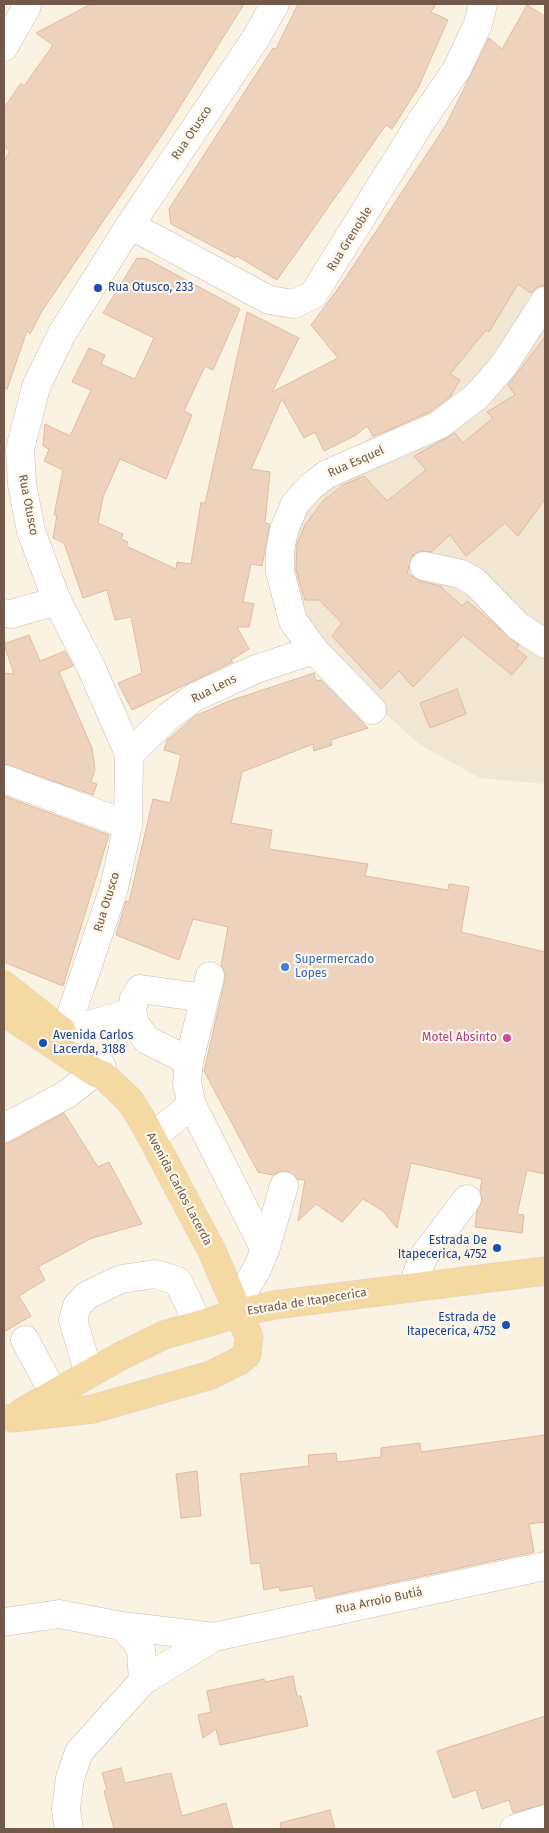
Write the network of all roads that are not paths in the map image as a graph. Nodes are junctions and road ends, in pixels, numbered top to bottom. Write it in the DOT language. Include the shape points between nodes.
graph roads {
  1 [pos="24,4"];
  2 [pos="274,4"];
  3 [pos="483,4"];
  4 [pos="4,47"];
  5 [pos="130,225"];
  6 [pos="545,301"];
  7 [pos="424,566"];
  8 [pos="57,601"];
  9 [pos="4,613"];
  10 [pos="545,644"];
  11 [pos="314,650"];
  12 [pos="372,710"];
  13 [pos="129,754"];
  14 [pos="4,779"];
  15 [pos="128,825"];
  16 [pos="4,985"];
  17 [pos="4,1012"];
  18 [pos="132,1012"];
  19 [pos="62,1040"];
  20 [pos="189,1061"];
  21 [pos="100,1072"];
  22 [pos="192,1105"];
  23 [pos="4,1128"];
  24 [pos="152,1137"];
  25 [pos="284,1186"];
  26 [pos="466,1199"];
  27 [pos="264,1250"];
  28 [pos="545,1271"];
  29 [pos="413,1286"];
  30 [pos="238,1308"];
  31 [pos="198,1324"];
  32 [pos="25,1340"];
  33 [pos="89,1374"];
  34 [pos="54,1394"];
  35 [pos="8,1421"];
  36 [pos="545,1566"];
  37 [pos="4,1622"];
  38 [pos="122,1626"];
  39 [pos="214,1637"];
  40 [pos="143,1681"];
  41 [pos="545,1819"];
  42 [pos="69,1829"];
  43 [pos="514,1829"];
  1 -- 4 [label="street"];
  2 -- 5 [label="street, Rua Otusco" via="256,38"];
  3 -- 5 [label="street, Rua Grenoble" via="478,24 457,69 313,295 294,304 269,300"];
  5 -- 8 [label="street, Rua Otusco" via="62,335 36,387 20,449 22,484 31,531"];
  6 -- 11 [label="street, Rua Esquel" via="504,365 476,396 439,425 327,474 295,504 284,530 280,572 293,621"];
  7 -- 10 [label="street" via="461,574 475,582 518,626"];
  8 -- 9 [label="street" via="11,614"];
  8 -- 13 [label="street, Rua Otusco" via="91,666"];
  11 -- 12 [label="street, Rua Esquel"];
  11 -- 13 [label="street, Rua Lens" via="256,669 195,697 169,716"];
  13 -- 15 [label="street, Rua Otusco"];
  14 -- 15 [label="street"];
  15 -- 19 [label="street, Rua Otusco" via="114,888"];
  16 -- 19 [label="main road, Avenida Carlos Lacerda"];
  17 -- 19 [label="main road, Avenida Carlos Lacerda"];
  18 -- 19 [label="street"];
  18 -- 20 [label="street" via="135,1024 147,1040"];
  18 -- 20 [label="street" via="134,998 140,989 207,987"];
  19 -- 21 [label="main road, Avenida Carlos Lacerda"];
  20 -- 22 [label="street" via="186,1083"];
  21 -- 23 [label="street" via="45,1108"];
  21 -- 24 [label="main road, Avenida Carlos Lacerda" via="130,1101"];
  22 -- 24 [label="street"];
  22 -- 27 [label="street"];
  24 -- 30 [label="main road, Avenida Carlos Lacerda"];
  25 -- 27 [label="street"];
  26 -- 29 [label="street" via="424,1257"];
  27 -- 30 [label="street"];
  28 -- 29 [label="main road, Estrada de Itapecerica"];
  29 -- 30 [label="main road, Estrada de Itapecerica"];
  30 -- 31 [label="main road, Estrada de Itapecerica"];
  30 -- 35 [label="main road, Avenida Carlos Lacerda" via="249,1337 247,1354 239,1362 127,1401"];
  31 -- 33 [label="main road, Estrada de Itapecerica" via="164,1335"];
  31 -- 33 [label="street" via="178,1281 155,1274 122,1279 86,1296 77,1306 73,1320"];
  32 -- 34 [label="street"];
  33 -- 34 [label="main road, Estrada de Itapecerica"];
  34 -- 35 [label="main road, Estrada de Itapecerica"];
  36 -- 39 [label="street, Rua Arroio Butiá"];
  37 -- 38 [label="street, Rua Arroio Butiá" via="59,1614"];
  38 -- 39 [label="street, Rua Arroio Butiá"];
  38 -- 40 [label="street" via="140,1650"];
  39 -- 40 [label="street, Rua Arroio Butiá"];
  40 -- 42 [label="street, Rua Arroio Butiá" via="79,1752 70,1778 66,1809"];
  41 -- 43 [label="street"];
}
